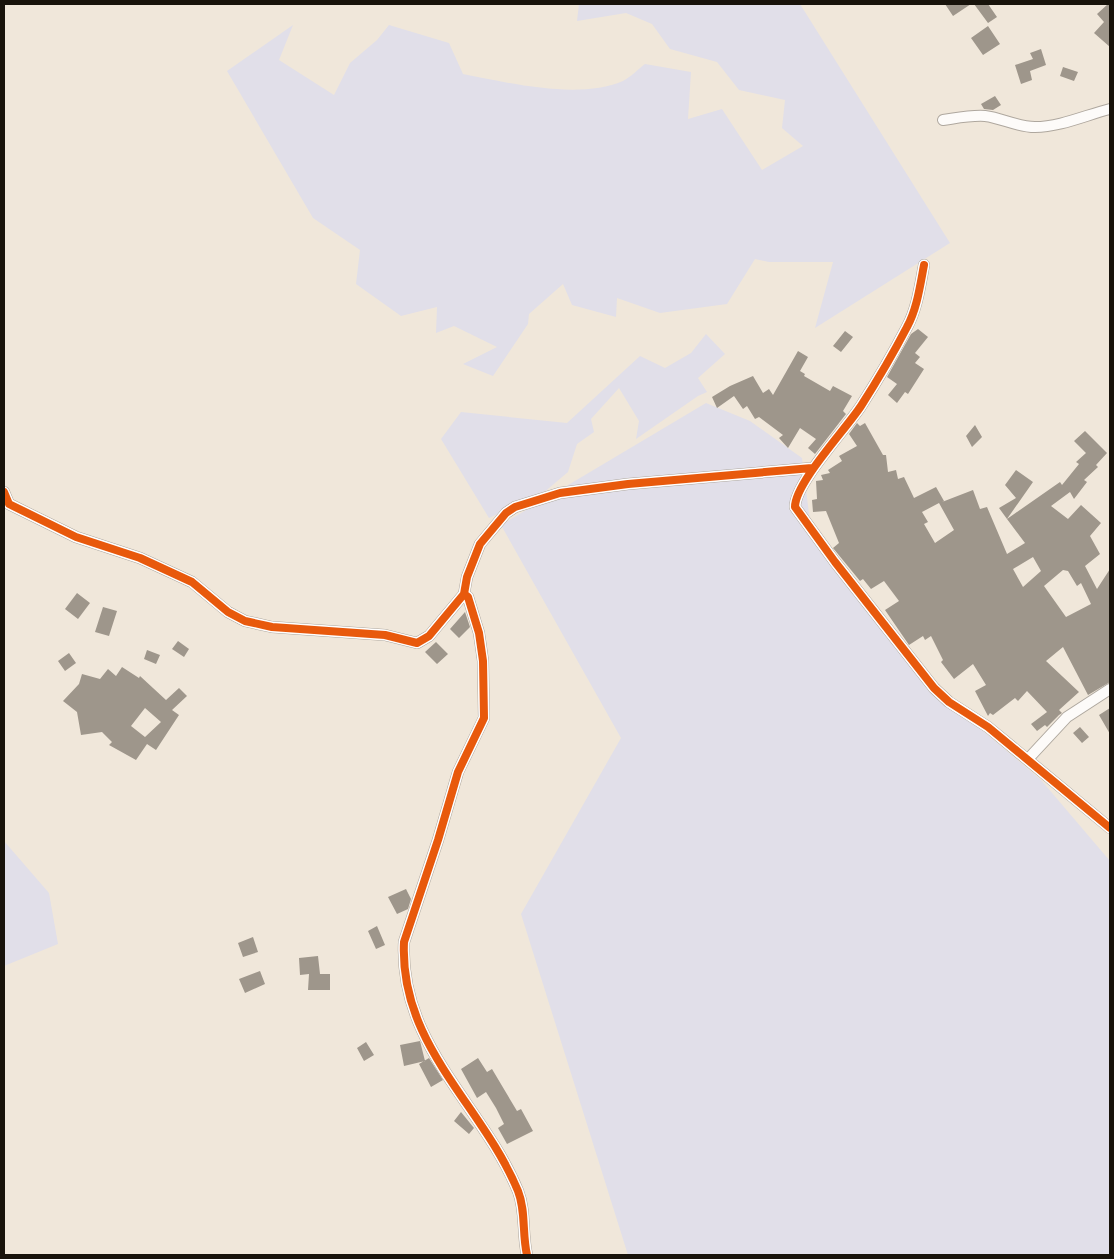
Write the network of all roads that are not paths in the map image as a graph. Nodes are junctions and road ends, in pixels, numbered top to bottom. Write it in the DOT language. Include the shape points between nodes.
graph roads {
  1 [pos="1110,109"];
  2 [pos="943,120"];
  3 [pos="924,265"];
  4 [pos="812,468"];
  5 [pos="4,492"];
  6 [pos="464,594"];
  7 [pos="1110,689"];
  8 [pos="1028,759"];
  9 [pos="1110,828"];
  10 [pos="527,1255"];
  1 -- 2 [label="street" via="1053,126 1012,124 986,116"];
  3 -- 4 [label="street" via="908,325 841,436"];
  4 -- 6 [label="street" via="628,484 544,496 506,513 491,528 472,562"];
  4 -- 8 [label="street" via="795,499 795,507 835,562 934,688"];
  5 -- 6 [label="street" via="9,504 76,537 140,558 192,582 244,621 272,627 385,635 418,644"];
  6 -- 10 [label="street" via="468,597 480,642 484,718 450,796 404,942 403,960 407,992 428,1046 501,1157 518,1192"];
  7 -- 8 [label="street" via="1067,717"];
  8 -- 9 [label="street"];
}
